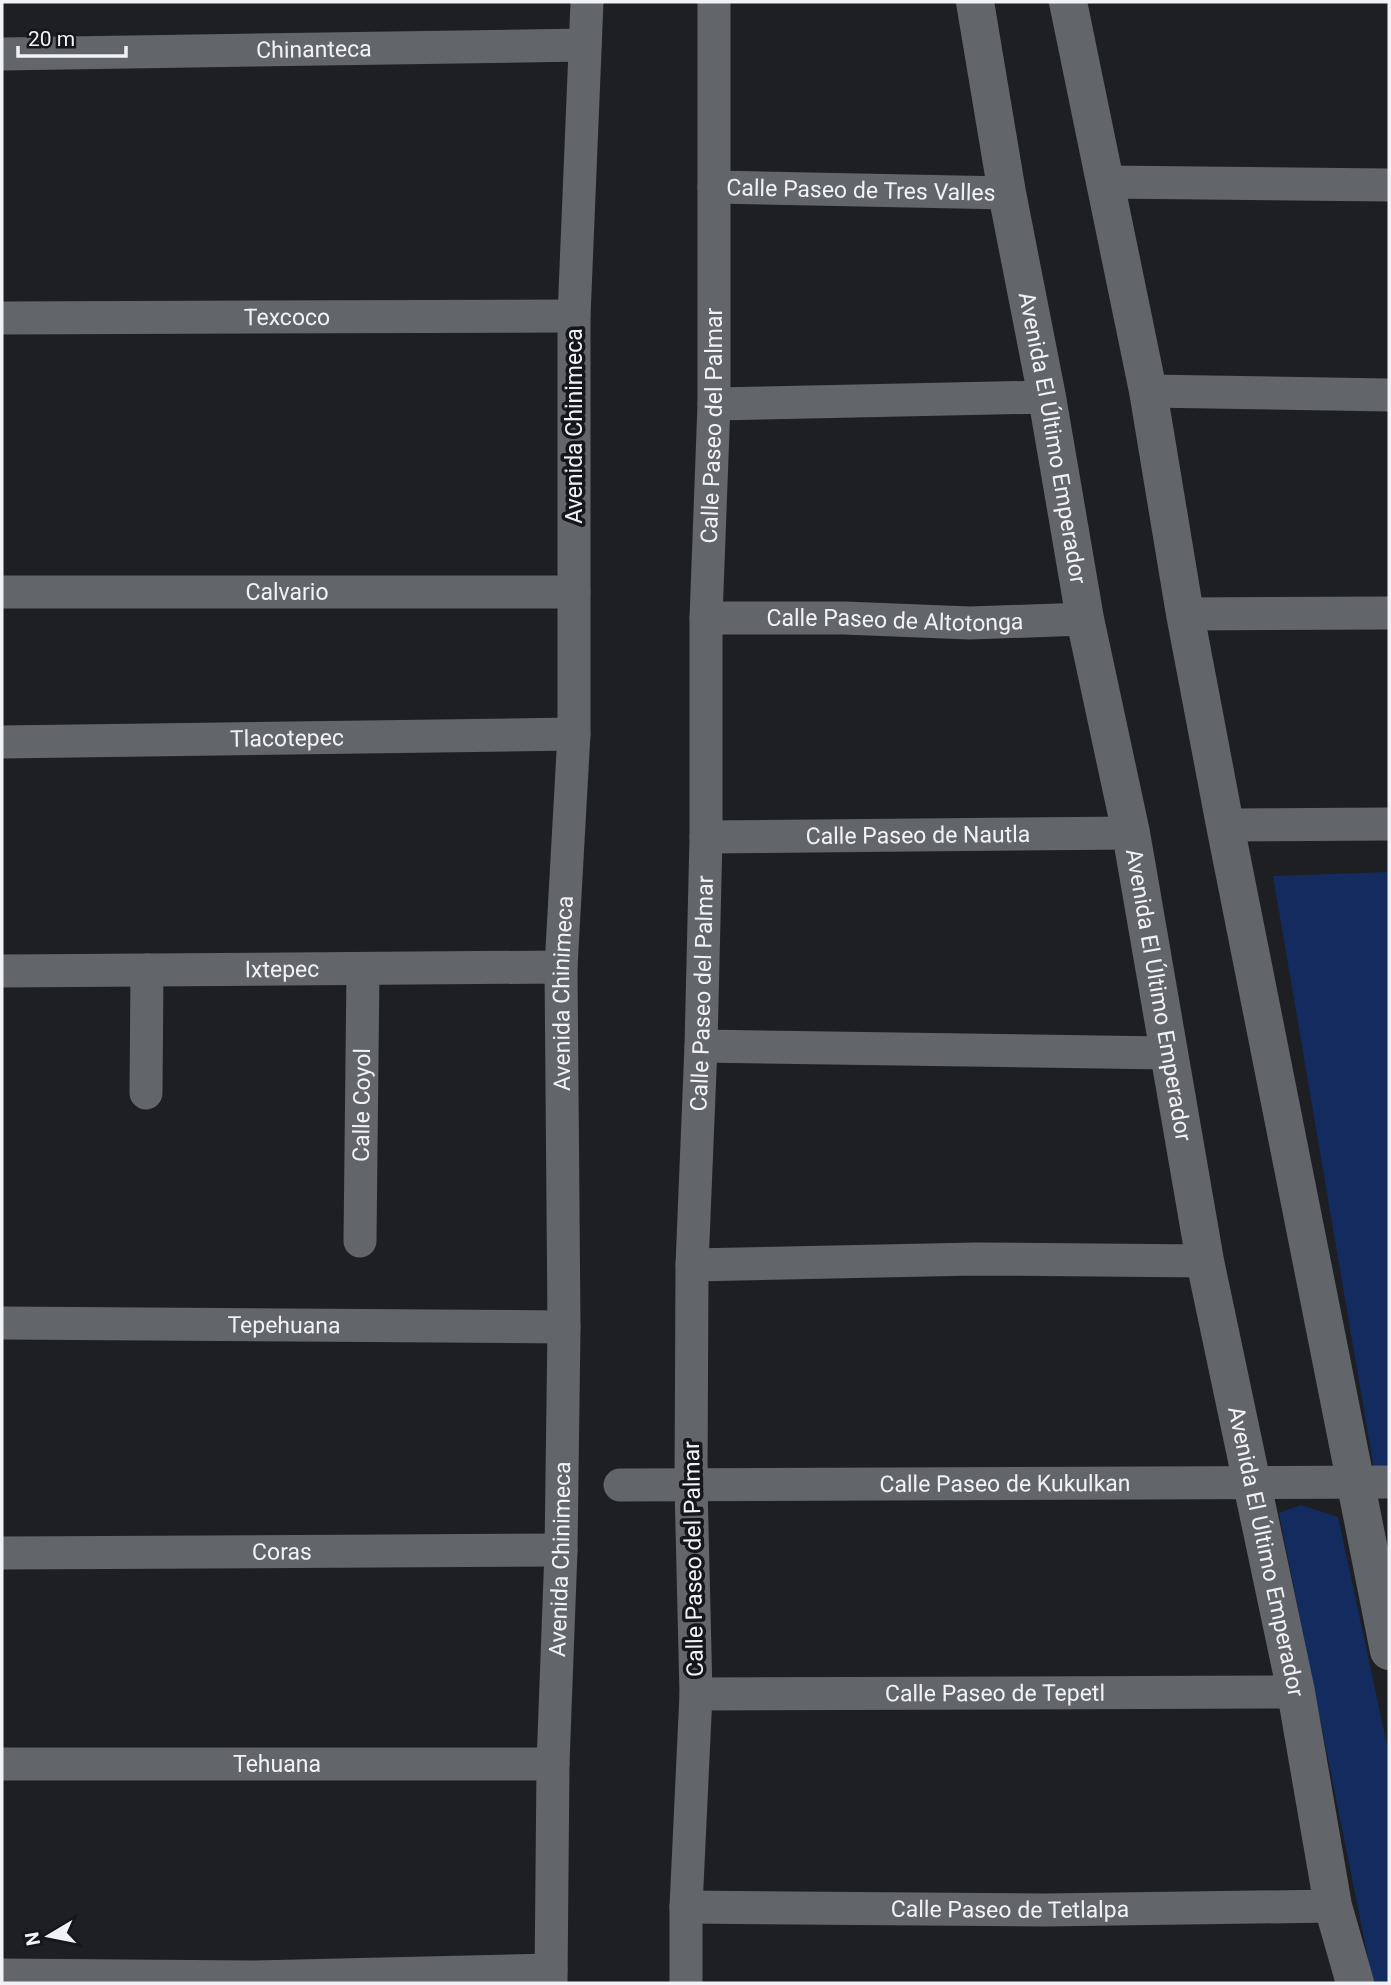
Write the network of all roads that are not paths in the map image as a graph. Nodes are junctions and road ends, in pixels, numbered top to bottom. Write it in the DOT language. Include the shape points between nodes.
graph roads {
  1 [pos="587,2"];
  2 [pos="714,2"];
  3 [pos="975,2"];
  4 [pos="1068,2"];
  5 [pos="585,45"];
  6 [pos="2,54"];
  7 [pos="1106,182"];
  8 [pos="1389,185"];
  9 [pos="714,187"];
  10 [pos="1007,194"];
  11 [pos="574,316"];
  12 [pos="2,318"];
  13 [pos="1148,391"];
  14 [pos="1389,395"];
  15 [pos="1047,397"];
  16 [pos="714,404"];
  17 [pos="2,592"];
  18 [pos="573,592"];
  19 [pos="1389,613"];
  20 [pos="1185,614"];
  21 [pos="706,618"];
  22 [pos="1085,619"];
  23 [pos="574,734"];
  24 [pos="2,742"];
  25 [pos="1389,824"];
  26 [pos="1225,825"];
  27 [pos="1132,833"];
  28 [pos="706,837"];
  29 [pos="561,967"];
  30 [pos="363,969"];
  31 [pos="147,970"];
  32 [pos="2,971"];
  33 [pos="701,1046"];
  34 [pos="1168,1053"];
  35 [pos="146,1093"];
  36 [pos="360,1241"];
  37 [pos="1205,1261"];
  38 [pos="692,1265"];
  39 [pos="2,1323"];
  40 [pos="564,1327"];
  41 [pos="1253,1482"];
  42 [pos="1372,1482"];
  43 [pos="620,1485"];
  44 [pos="691,1486"];
  45 [pos="561,1550"];
  46 [pos="2,1553"];
  47 [pos="1389,1651"];
  48 [pos="1296,1692"];
  49 [pos="696,1694"];
  50 [pos="2,1764"];
  51 [pos="553,1764"];
  52 [pos="1333,1906"];
  53 [pos="686,1907"];
  54 [pos="2,1975"];
  55 [pos="551,1977"];
  56 [pos="686,1983"];
  57 [pos="1355,1983"];
  1 -- 5 [label="street, Avenida Chinimeca"];
  2 -- 9 [label="street, Calle Paseo del Palmar"];
  3 -- 10 [label="street, Avenida El Último Emperador"];
  4 -- 7 [label="street"];
  5 -- 6 [label="street, Chinanteca"];
  5 -- 11 [label="street, Avenida Chinimeca"];
  7 -- 8 [label="street"];
  7 -- 13 [label="street"];
  9 -- 10 [label="street, Calle Paseo de Tres Valles"];
  9 -- 16 [label="street, Calle Paseo del Palmar"];
  10 -- 15 [label="street, Avenida El Último Emperador"];
  11 -- 12 [label="street, Texcoco"];
  11 -- 18 [label="street, Avenida Chinimeca"];
  13 -- 14 [label="street"];
  13 -- 20 [label="street"];
  15 -- 16 [label="street"];
  15 -- 22 [label="street, Avenida El Último Emperador"];
  16 -- 21 [label="street, Calle Paseo del Palmar"];
  17 -- 18 [label="street, Calvario"];
  18 -- 23 [label="street, Avenida Chinimeca"];
  19 -- 20 [label="street"];
  20 -- 26 [label="street"];
  21 -- 22 [label="street, Calle Paseo de Altotonga" via="970,623"];
  21 -- 28 [label="street, Calle Paseo del Palmar"];
  22 -- 27 [label="street, Avenida El Último Emperador"];
  23 -- 24 [label="street, Tlacotepec"];
  23 -- 29 [label="street, Avenida Chinimeca"];
  25 -- 26 [label="street"];
  26 -- 42 [label="street"];
  27 -- 28 [label="street, Calle Paseo de Nautla"];
  27 -- 34 [label="street, Avenida El Último Emperador"];
  28 -- 33 [label="street, Calle Paseo del Palmar"];
  29 -- 30 [label="street, Ixtepec"];
  29 -- 40 [label="street, Avenida Chinimeca"];
  30 -- 31 [label="street, Ixtepec"];
  30 -- 36 [label="street, Calle Coyol"];
  31 -- 32 [label="street, Ixtepec"];
  31 -- 35 [label="street"];
  33 -- 34 [label="street"];
  33 -- 38 [label="street, Calle Paseo del Palmar"];
  34 -- 37 [label="street, Avenida El Último Emperador"];
  37 -- 38 [label="street" via="976,1259"];
  37 -- 41 [label="street, Avenida El Último Emperador"];
  38 -- 44 [label="street, Calle Paseo del Palmar"];
  39 -- 40 [label="street, Tepehuana"];
  40 -- 45 [label="street, Avenida Chinimeca"];
  41 -- 42 [label="street, Calle Paseo de Kukulkan"];
  41 -- 44 [label="street, Calle Paseo de Kukulkan"];
  41 -- 48 [label="street, Avenida El Último Emperador"];
  42 -- 47 [label="street"];
  43 -- 44 [label="street, Calle Paseo de Kukulkan"];
  44 -- 49 [label="street, Calle Paseo del Palmar"];
  45 -- 46 [label="street, Coras"];
  45 -- 51 [label="street, Avenida Chinimeca"];
  48 -- 49 [label="street, Calle Paseo de Tepetl"];
  48 -- 52 [label="street, Avenida El Último Emperador"];
  49 -- 53 [label="street, Calle Paseo del Palmar"];
  50 -- 51 [label="street, Tehuana"];
  51 -- 55 [label="street, Avenida Chinimeca"];
  52 -- 53 [label="street, Calle Paseo de Tetlalpa" via="1046,1910"];
  52 -- 57 [label="street, Avenida El Último Emperador"];
  53 -- 56 [label="street, Calle Paseo del Palmar"];
  54 -- 55 [label="street"];
}
